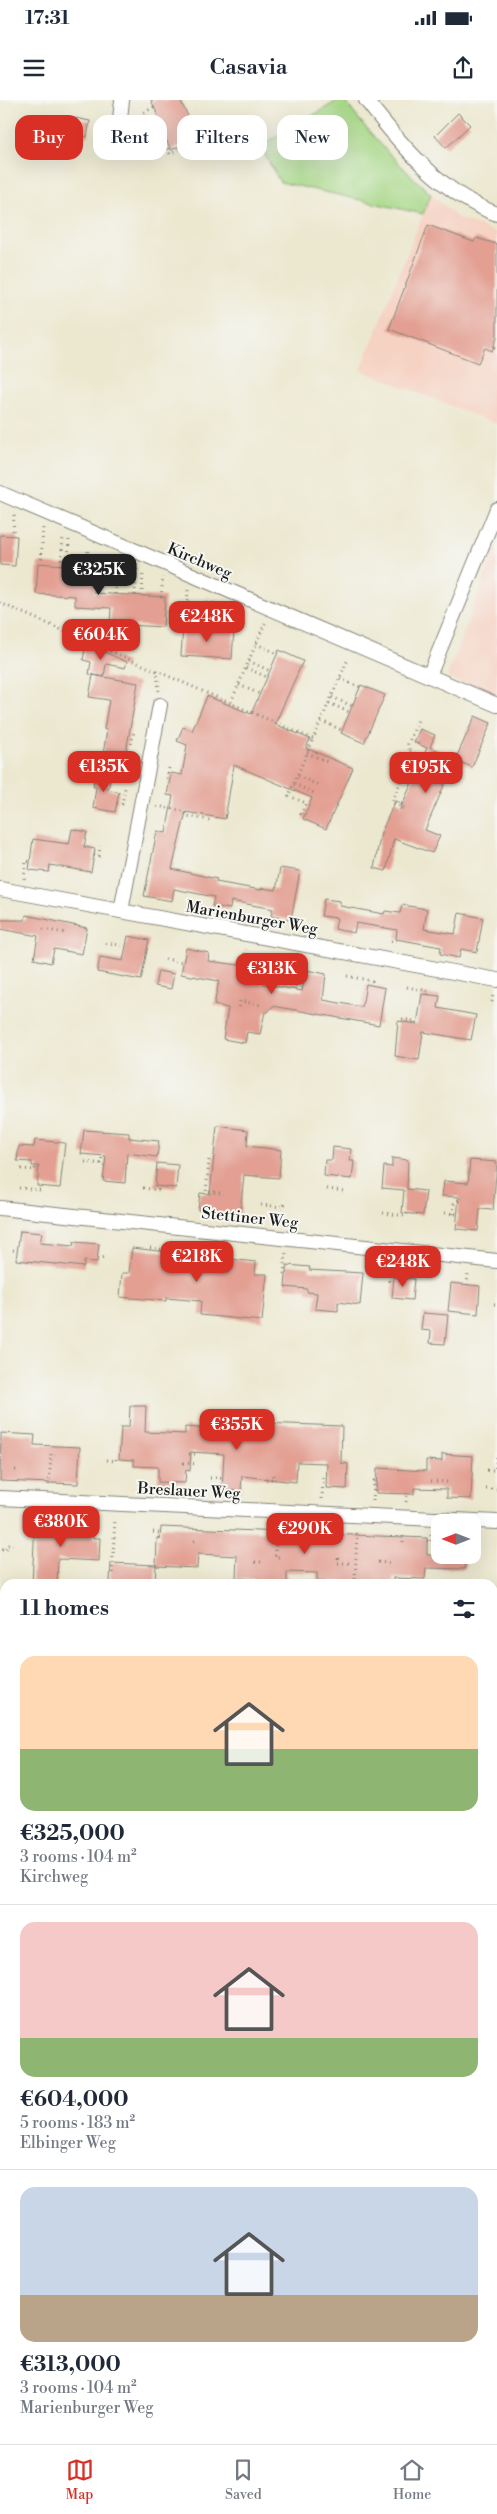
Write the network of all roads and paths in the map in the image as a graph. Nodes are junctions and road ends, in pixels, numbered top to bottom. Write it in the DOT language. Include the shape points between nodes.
graph roads {
  1 [pos="122,100"];
  2 [pos="366,100"];
  3 [pos="154,107"];
  4 [pos="120,115"];
  5 [pos="144,115"];
  6 [pos="167,148"];
  7 [pos="177,150"];
  8 [pos="497,214"];
  9 [pos="0,493"];
  10 [pos="497,509"];
  11 [pos="44,512"];
  12 [pos="67,522"];
  13 [pos="118,544"];
  14 [pos="141,553"];
  15 [pos="41,564"];
  16 [pos="61,565"];
  17 [pos="68,566"];
  18 [pos="189,574"];
  19 [pos="211,583"];
  20 [pos="115,594"];
  21 [pos="135,595"];
  22 [pos="142,596"];
  23 [pos="0,603"];
  24 [pos="272,609"];
  25 [pos="186,626"];
  26 [pos="205,628"];
  27 [pos="212,628"];
  28 [pos="256,644"];
  29 [pos="355,644"];
  30 [pos="278,653"];
  31 [pos="249,661"];
  32 [pos="246,668"];
  33 [pos="270,671"];
  34 [pos="429,676"];
  35 [pos="267,677"];
  36 [pos="340,678"];
  37 [pos="239,685"];
  38 [pos="360,688"];
  39 [pos="260,694"];
  40 [pos="332,697"];
  41 [pos="231,702"];
  42 [pos="329,703"];
  43 [pos="160,705"];
  44 [pos="497,705"];
  45 [pos="352,706"];
  46 [pos="350,712"];
  47 [pos="419,718"];
  48 [pos="321,721"];
  49 [pos="342,730"];
  50 [pos="134,731"];
  51 [pos="314,739"];
  52 [pos="127,744"];
  53 [pos="410,751"];
  54 [pos="307,753"];
  55 [pos="423,757"];
  56 [pos="328,762"];
  57 [pos="169,768"];
  58 [pos="298,776"];
  59 [pos="170,780"];
  60 [pos="294,784"];
  61 [pos="318,785"];
  62 [pos="125,788"];
  63 [pos="314,793"];
  64 [pos="117,803"];
  65 [pos="141,803"];
  66 [pos="404,808"];
  67 [pos="304,816"];
  68 [pos="210,817"];
  69 [pos="100,846"];
  70 [pos="94,855"];
  71 [pos="30,862"];
  72 [pos="0,889"];
  73 [pos="23,893"];
  74 [pos="121,911"];
  75 [pos="275,917"];
  76 [pos="266,920"];
  77 [pos="43,928"];
  78 [pos="65,932"];
  79 [pos="399,940"];
  80 [pos="391,941"];
  81 [pos="106,943"];
  82 [pos="126,946"];
  83 [pos="164,959"];
  84 [pos="183,962"];
  85 [pos="347,976"];
  86 [pos="497,980"];
  87 [pos="285,984"];
  88 [pos="371,985"];
  89 [pos="303,987"];
  90 [pos="407,987"];
  91 [pos="428,994"];
  92 [pos="261,1005"];
  93 [pos="239,1007"];
  94 [pos="402,1019"];
  95 [pos="414,1021"];
  96 [pos="102,1156"];
  97 [pos="214,1160"];
  98 [pos="85,1162"];
  99 [pos="36,1166"];
  100 [pos="21,1169"];
  101 [pos="41,1186"];
  102 [pos="159,1186"];
  103 [pos="19,1188"];
  104 [pos="143,1188"];
  105 [pos="327,1189"];
  106 [pos="345,1191"];
  107 [pos="222,1195"];
  108 [pos="466,1198"];
  109 [pos="285,1202"];
  110 [pos="261,1204"];
  111 [pos="0,1208"];
  112 [pos="406,1213"];
  113 [pos="445,1213"];
  114 [pos="383,1214"];
  115 [pos="287,1239"];
  116 [pos="150,1248"];
  117 [pos="166,1250"];
  118 [pos="97,1258"];
  119 [pos="104,1258"];
  120 [pos="497,1261"];
  121 [pos="227,1272"];
  122 [pos="232,1272"];
  123 [pos="284,1274"];
  124 [pos="431,1276"];
  125 [pos="394,1282"];
  126 [pos="55,1454"];
  127 [pos="189,1454"];
  128 [pos="197,1454"];
  129 [pos="116,1455"];
  130 [pos="497,1456"];
  131 [pos="107,1460"];
  132 [pos="182,1464"];
  133 [pos="197,1464"];
  134 [pos="487,1470"];
  135 [pos="273,1473"];
  136 [pos="210,1478"];
  137 [pos="222,1478"];
  138 [pos="326,1478"];
  139 [pos="266,1479"];
  140 [pos="376,1481"];
  141 [pos="431,1481"];
  142 [pos="447,1482"];
  143 [pos="486,1489"];
  144 [pos="497,1489"];
  145 [pos="0,1498"];
  146 [pos="49,1501"];
  147 [pos="116,1505"];
  148 [pos="278,1512"];
  149 [pos="321,1514"];
  150 [pos="357,1516"];
  151 [pos="372,1516"];
  152 [pos="497,1522"];
  153 [pos="153,1532"];
  154 [pos="159,1539"];
  155 [pos="194,1541"];
  156 [pos="199,1541"];
  157 [pos="13,1545"];
  158 [pos="2,1549"];
  159 [pos="280,1558"];
  160 [pos="338,1558"];
  161 [pos="255,1562"];
  162 [pos="262,1562"];
  163 [pos="378,1562"];
  164 [pos="348,1563"];
  165 [pos="389,1563"];
  166 [pos="112,1573"];
  167 [pos="355,1579"];
  1 -- 4 [label="street"];
  2 -- 8 [label="street" via="429,170 465,199"];
  3 -- 5 [label="path" via="143,112"];
  6 -- 7 [label="path" via="170,154"];
  9 -- 11 [label="street, Kirchweg"];
  10 -- 34 [label="street"];
  11 -- 12 [label="street, Kirchweg"];
  11 -- 15 [label="path"];
  12 -- 13 [label="street, Kirchweg"];
  12 -- 16 [label="path"];
  12 -- 17 [label="path"];
  13 -- 14 [label="street, Kirchweg"];
  13 -- 20 [label="path"];
  14 -- 18 [label="street, Kirchweg"];
  14 -- 21 [label="path"];
  14 -- 22 [label="path"];
  18 -- 19 [label="street, Kirchweg"];
  18 -- 25 [label="path"];
  19 -- 24 [label="street, Kirchweg"];
  19 -- 26 [label="path"];
  19 -- 27 [label="path"];
  23 -- 41 [label="path"];
  24 -- 28 [label="path"];
  24 -- 29 [label="street, Kirchweg"];
  28 -- 30 [label="path"];
  28 -- 31 [label="path"];
  29 -- 34 [label="street, Kirchweg"];
  29 -- 36 [label="path"];
  31 -- 32 [label="path"];
  31 -- 33 [label="path"];
  32 -- 35 [label="path"];
  32 -- 37 [label="path"];
  34 -- 44 [label="street, Kirchweg"];
  36 -- 38 [label="path"];
  36 -- 40 [label="path"];
  37 -- 39 [label="path"];
  37 -- 41 [label="path"];
  40 -- 42 [label="path"];
  40 -- 45 [label="path"];
  41 -- 51 [label="path"];
  42 -- 46 [label="path"];
  42 -- 48 [label="path"];
  43 -- 65 [label="street"];
  47 -- 53 [label="path" via="408,744"];
  48 -- 49 [label="path"];
  48 -- 51 [label="path"];
  50 -- 52 [label="path" via="131,745"];
  51 -- 54 [label="path"];
  53 -- 55 [label="path"];
  53 -- 66 [label="path" via="411,757 392,802"];
  54 -- 56 [label="path"];
  54 -- 58 [label="path"];
  57 -- 59 [label="path" via="167,779"];
  58 -- 60 [label="path"];
  58 -- 61 [label="path"];
  60 -- 63 [label="path"];
  60 -- 67 [label="path" via="289,796 306,803 301,814"];
  62 -- 64 [label="path" via="122,804"];
  65 -- 68 [label="path" via="184,811 187,816 210,820"];
  65 -- 74 [label="street"];
  69 -- 70 [label="path" via="99,856"];
  71 -- 73 [label="path" via="26,861"];
  72 -- 73 [label="street, Marienburger Weg"];
  73 -- 74 [label="street, Marienburger Weg"];
  74 -- 86 [label="street, Marienburger Weg"];
  75 -- 76 [label="path" via="274,921"];
  77 -- 78 [label="path"];
  79 -- 80 [label="path"];
  81 -- 82 [label="path"];
  83 -- 84 [label="path"];
  85 -- 88 [label="path" via="372,981"];
  87 -- 89 [label="path"];
  90 -- 91 [label="path" via="429,991"];
  92 -- 93 [label="path" via="240,1001"];
  94 -- 95 [label="path"];
  96 -- 98 [label="path" via="103,1164"];
  97 -- 107 [label="path" via="209,1160 206,1192"];
  99 -- 100 [label="path" via="35,1170"];
  101 -- 103 [label="path" via="40,1190"];
  102 -- 104 [label="path" via="158,1190"];
  105 -- 106 [label="path"];
  108 -- 113 [label="path" via="454,1204 455,1214"];
  109 -- 110 [label="path" via="284,1207"];
  111 -- 115 [label="street, Stettiner Weg"];
  112 -- 114 [label="path" via="406,1216"];
  115 -- 120 [label="street, Stettiner Weg"];
  115 -- 123 [label="path"];
  116 -- 117 [label="path"];
  118 -- 119 [label="path"];
  121 -- 122 [label="path"];
  124 -- 125 [label="path" via="390,1272 388,1282"];
  126 -- 146 [label="path" via="51,1454"];
  127 -- 128 [label="path"];
  129 -- 131 [label="path" via="116,1460"];
  130 -- 134 [label="path" via="495,1470"];
  132 -- 133 [label="path"];
  135 -- 139 [label="path" via="273,1479"];
  136 -- 137 [label="path"];
  138 -- 149 [label="path" via="323,1478"];
  140 -- 151 [label="path"];
  141 -- 142 [label="path"];
  143 -- 144 [label="path"];
  145 -- 146 [label="street, Breslauer Weg"];
  146 -- 147 [label="street, Breslauer Weg"];
  147 -- 148 [label="street, Breslauer Weg"];
  147 -- 166 [label="path"];
  148 -- 149 [label="street, Breslauer Weg"];
  148 -- 159 [label="path" via="275,1557"];
  149 -- 150 [label="street, Breslauer Weg"];
  150 -- 151 [label="street, Breslauer Weg"];
  150 -- 167 [label="path"];
  151 -- 152 [label="street, Breslauer Weg"];
  153 -- 154 [label="path" via="159,1533"];
  155 -- 156 [label="path"];
  157 -- 158 [label="path"];
  160 -- 164 [label="path" via="338,1563"];
  161 -- 162 [label="path"];
  163 -- 165 [label="path"];
}
